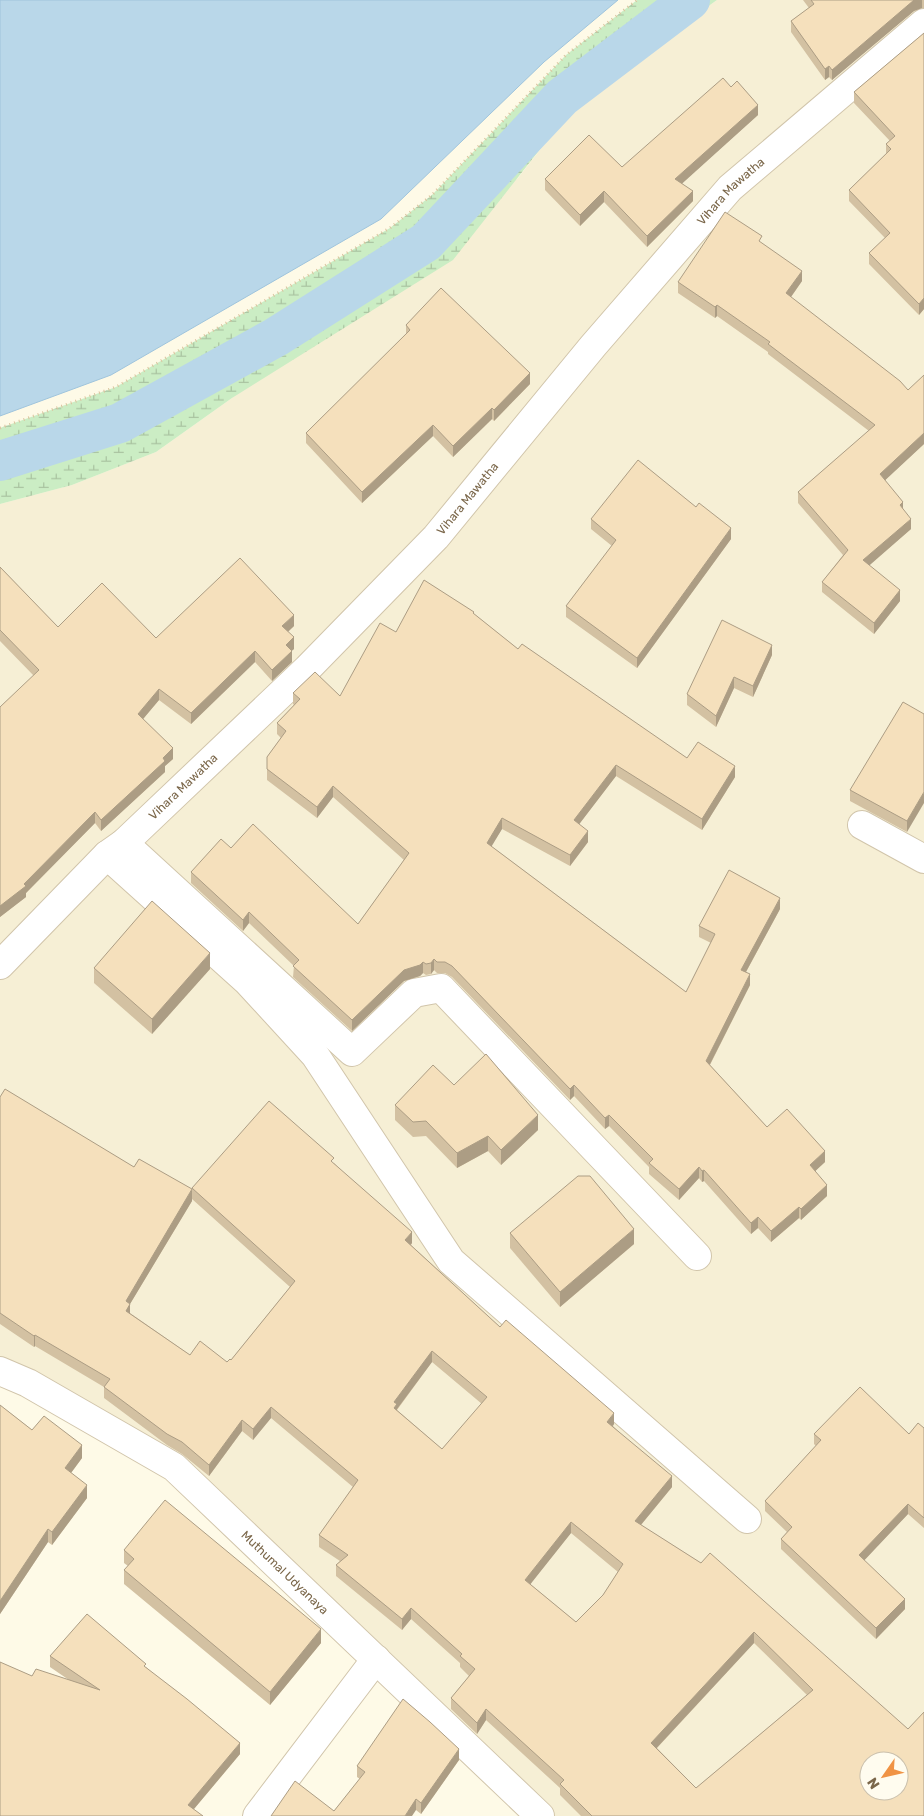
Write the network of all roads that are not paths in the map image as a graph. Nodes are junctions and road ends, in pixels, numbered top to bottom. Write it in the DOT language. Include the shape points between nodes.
graph roads {
  1 [pos="924,23"];
  2 [pos="862,825"];
  3 [pos="115,849"];
  4 [pos="924,860"];
  5 [pos="0,965"];
  6 [pos="697,1256"];
  7 [pos="0,1371"];
  8 [pos="748,1519"];
  9 [pos="376,1659"];
  10 [pos="257,1816"];
  11 [pos="540,1816"];
  1 -- 3 [label="street, Vihara Mawatha" via="730,188 593,346 436,536 307,670"];
  2 -- 4 [label="street"];
  3 -- 5 [label="street, Vihara Mawatha"];
  3 -- 6 [label="street" via="352,1052 414,993 441,988"];
  3 -- 8 [label="street" via="247,981 315,1055 451,1261"];
  7 -- 9 [label="street, Muthumal Udyanaya" via="28,1383 174,1467"];
  9 -- 10 [label="street"];
  9 -- 11 [label="street, Muthumal Udyanaya"];
}
